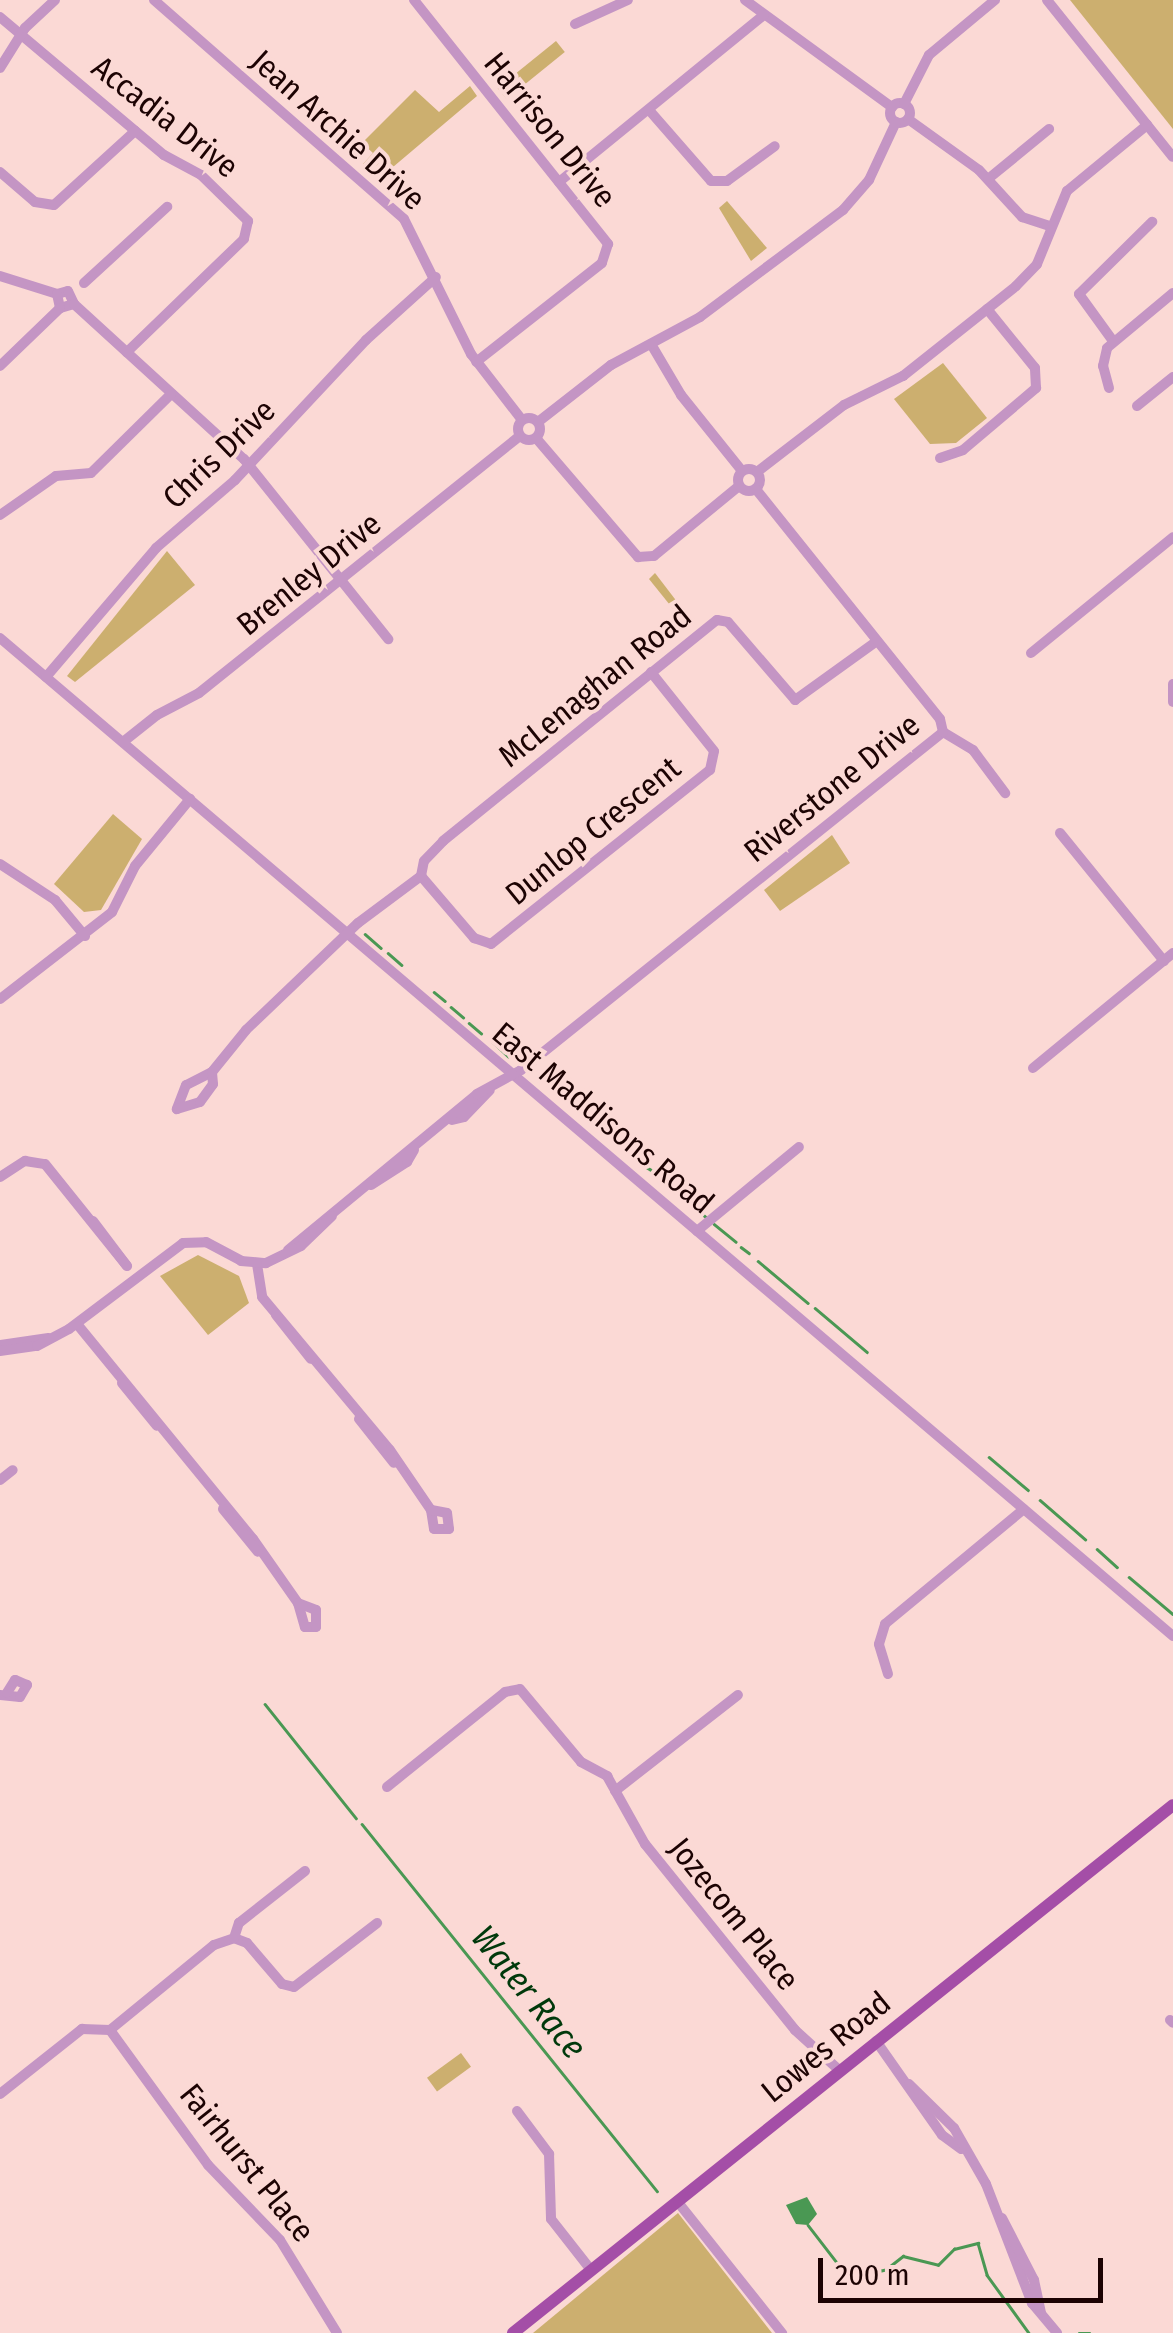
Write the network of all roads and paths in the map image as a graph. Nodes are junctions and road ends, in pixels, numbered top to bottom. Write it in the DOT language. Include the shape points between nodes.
graph roads {
  1 [pos="56,0"];
  2 [pos="154,0"];
  3 [pos="628,0"];
  4 [pos="745,0"];
  5 [pos="995,0"];
  6 [pos="1048,0"];
  7 [pos="416,1"];
  8 [pos="764,15"];
  9 [pos="0,17"];
  10 [pos="575,24"];
  11 [pos="22,33"];
  12 [pos="0,68"];
  13 [pos="904,104"];
  14 [pos="892,107"];
  15 [pos="650,110"];
  16 [pos="902,121"];
  17 [pos="1147,125"];
  18 [pos="1050,128"];
  19 [pos="135,131"];
  20 [pos="775,146"];
  21 [pos="1173,157"];
  22 [pos="0,172"];
  23 [pos="988,178"];
  24 [pos="560,182"];
  25 [pos="167,208"];
  26 [pos="1152,222"];
  27 [pos="1050,226"];
  28 [pos="0,276"];
  29 [pos="436,277"];
  30 [pos="84,283"];
  31 [pos="1173,293"];
  32 [pos="58,294"];
  33 [pos="74,304"];
  34 [pos="60,308"];
  35 [pos="987,309"];
  36 [pos="1112,341"];
  37 [pos="651,344"];
  38 [pos="128,352"];
  39 [pos="476,362"];
  40 [pos="0,366"];
  41 [pos="1173,376"];
  42 [pos="1109,388"];
  43 [pos="171,394"];
  44 [pos="1137,406"];
  45 [pos="522,420"];
  46 [pos="538,422"];
  47 [pos="520,436"];
  48 [pos="536,438"];
  49 [pos="940,458"];
  50 [pos="249,466"];
  51 [pos="742,470"];
  52 [pos="758,472"];
  53 [pos="739,486"];
  54 [pos="756,489"];
  55 [pos="0,515"];
  56 [pos="1173,537"];
  57 [pos="341,580"];
  58 [pos="0,638"];
  59 [pos="388,639"];
  60 [pos="877,641"];
  61 [pos="1031,652"];
  62 [pos="651,672"];
  63 [pos="46,676"];
  64 [pos="1173,684"];
  65 [pos="1173,702"];
  66 [pos="942,732"];
  67 [pos="123,742"];
  68 [pos="1006,793"];
  69 [pos="190,799"];
  70 [pos="1060,832"];
  71 [pos="0,864"];
  72 [pos="421,876"];
  73 [pos="347,933"];
  74 [pos="85,936"];
  75 [pos="1168,957"];
  76 [pos="0,999"];
  77 [pos="1033,1068"];
  78 [pos="212,1072"];
  79 [pos="513,1074"];
  80 [pos="798,1148"];
  81 [pos="0,1177"];
  82 [pos="697,1231"];
  83 [pos="257,1264"];
  84 [pos="137,1277"];
  85 [pos="77,1324"];
  86 [pos="0,1348"];
  87 [pos="13,1470"];
  88 [pos="0,1480"];
  89 [pos="1024,1508"];
  90 [pos="431,1510"];
  91 [pos="298,1604"];
  92 [pos="1173,1636"];
  93 [pos="888,1674"];
  94 [pos="738,1695"];
  95 [pos="387,1786"];
  96 [pos="615,1792"];
  97 [pos="1173,1805"];
  98 [pos="305,1871"];
  99 [pos="377,1922"];
  100 [pos="234,1938"];
  101 [pos="110,2030"];
  102 [pos="876,2041"];
  103 [pos="840,2070"];
  104 [pos="0,2094"];
  105 [pos="517,2111"];
  106 [pos="677,2202"];
  107 [pos="591,2270"];
  108 [pos="337,2333"];
  109 [pos="513,2333"];
  110 [pos="782,2333"];
  111 [pos="1057,2333"];
  1 -- 11 [label="street"];
  2 -- 29 [label="street, Jean Archie Drive" via="394,208"];
  3 -- 10 [label="street"];
  4 -- 8 [label="street"];
  5 -- 13 [label="street" via="930,55"];
  6 -- 17 [label="street"];
  7 -- 24 [label="street, Harrison Drive"];
  8 -- 14 [label="street"];
  8 -- 15 [label="street"];
  9 -- 11 [label="street, Accadia Drive"];
  11 -- 12 [label="street"];
  11 -- 19 [label="street, Accadia Drive"];
  13 -- 14 [label="street"];
  13 -- 16 [label="street"];
  14 -- 16 [label="street"];
  15 -- 20 [label="street" via="711,181 728,181"];
  15 -- 24 [label="street"];
  16 -- 23 [label="street"];
  16 -- 37 [label="street" via="853,201 700,317"];
  17 -- 21 [label="street"];
  17 -- 27 [label="street" via="1067,191"];
  18 -- 23 [label="street"];
  19 -- 22 [label="street" via="54,205 35,202"];
  19 -- 38 [label="street, Accadia Drive" via="242,211 248,233"];
  23 -- 27 [label="street" via="1022,217"];
  24 -- 39 [label="street, Harrison Drive" via="606,240 608,254"];
  25 -- 30 [label="street"];
  26 -- 36 [label="street" via="1078,294"];
  27 -- 35 [label="street" via="1037,264"];
  28 -- 32 [label="street"];
  29 -- 39 [label="street, Jean Archie Drive"];
  29 -- 50 [label="street, Chris Drive"];
  31 -- 36 [label="street"];
  32 -- 33 [label="street" via="72,293"];
  32 -- 34 [label="street"];
  33 -- 34 [label="street"];
  33 -- 38 [label="street"];
  34 -- 40 [label="street"];
  35 -- 49 [label="street" via="1035,368 1036,388 968,447"];
  35 -- 52 [label="street" via="903,376 844,404"];
  36 -- 42 [label="street" via="1103,356"];
  37 -- 46 [label="street" via="600,372"];
  37 -- 51 [label="street" via="680,395"];
  38 -- 43 [label="street"];
  39 -- 45 [label="street, Jean Archie Drive"];
  41 -- 44 [label="street"];
  43 -- 50 [label="street"];
  43 -- 55 [label="street" via="91,473 56,476"];
  45 -- 46 [label="street"];
  45 -- 47 [label="street"];
  46 -- 48 [label="street"];
  47 -- 48 [label="street"];
  47 -- 57 [label="street, Brenley Drive"];
  48 -- 53 [label="street" via="638,558 654,556"];
  50 -- 57 [label="street"];
  50 -- 63 [label="street, Chris Drive" via="156,548"];
  51 -- 52 [label="street"];
  51 -- 53 [label="street"];
  52 -- 54 [label="street"];
  53 -- 54 [label="street"];
  54 -- 60 [label="street, Riverstone Drive"];
  56 -- 61 [label="street"];
  57 -- 59 [label="street"];
  57 -- 67 [label="street, Brenley Drive" via="199,694 157,714"];
  58 -- 63 [label="street, East Maddisons Road"];
  60 -- 62 [label="street, McLenaghan Road" via="799,700 788,696 721,620"];
  60 -- 66 [label="street, Riverstone Drive" via="940,719"];
  62 -- 72 [label="street, McLenaghan Road" via="443,842 424,862"];
  62 -- 72 [label="street, Dunlop Crescent" via="715,752 710,770 493,943 475,940"];
  63 -- 67 [label="street, East Maddisons Road"];
  64 -- 65 [label="street"];
  66 -- 68 [label="street" via="973,750"];
  66 -- 79 [label="street, Riverstone Drive"];
  67 -- 69 [label="street, East Maddisons Road"];
  69 -- 73 [label="street, East Maddisons Road"];
  69 -- 74 [label="street" via="138,862 112,912"];
  70 -- 75 [label="street"];
  71 -- 74 [label="street" via="55,900"];
  72 -- 73 [label="street, McLenaghan Road"];
  73 -- 78 [label="street, McLenaghan Road"];
  73 -- 79 [label="street, East Maddisons Road"];
  74 -- 76 [label="street"];
  75 -- 77 [label="street"];
  79 -- 82 [label="street, East Maddisons Road"];
  79 -- 83 [label="street, Riverstone Drive" via="288,1250"];
  80 -- 82 [label="street"];
  81 -- 84 [label="street" via="25,1161 46,1164"];
  82 -- 89 [label="street, East Maddisons Road"];
  83 -- 84 [label="street" via="193,1241"];
  83 -- 90 [label="street" via="260,1293"];
  84 -- 85 [label="street"];
  85 -- 86 [label="street" via="49,1338"];
  85 -- 91 [label="street"];
  87 -- 88 [label="street"];
  89 -- 92 [label="street, East Maddisons Road"];
  89 -- 93 [label="street" via="884,1624 880,1656"];
  94 -- 96 [label="street"];
  95 -- 96 [label="street, Jozecom Place" via="514,1688 581,1762 607,1776"];
  96 -- 103 [label="street, Jozecom Place" via="645,1844 764,1992"];
  97 -- 102 [label="main road, Lowes Road"];
  98 -- 100 [label="street" via="240,1923"];
  99 -- 100 [label="street" via="294,1988"];
  100 -- 101 [label="street" via="214,1945"];
  101 -- 104 [label="street" via="82,2029"];
  101 -- 108 [label="street, Fairhurst Place" via="208,2165 280,2240"];
  102 -- 103 [label="main road, Lowes Road"];
  102 -- 111 [label="street" via="942,2135 963,2150 998,2213 1002,2238"];
  103 -- 106 [label="main road, Lowes Road"];
  105 -- 107 [label="street" via="549,2154 551,2220"];
  106 -- 107 [label="main road, Lowes Road"];
  106 -- 110 [label="street"];
  107 -- 109 [label="main road, Lowes Road"];
}
